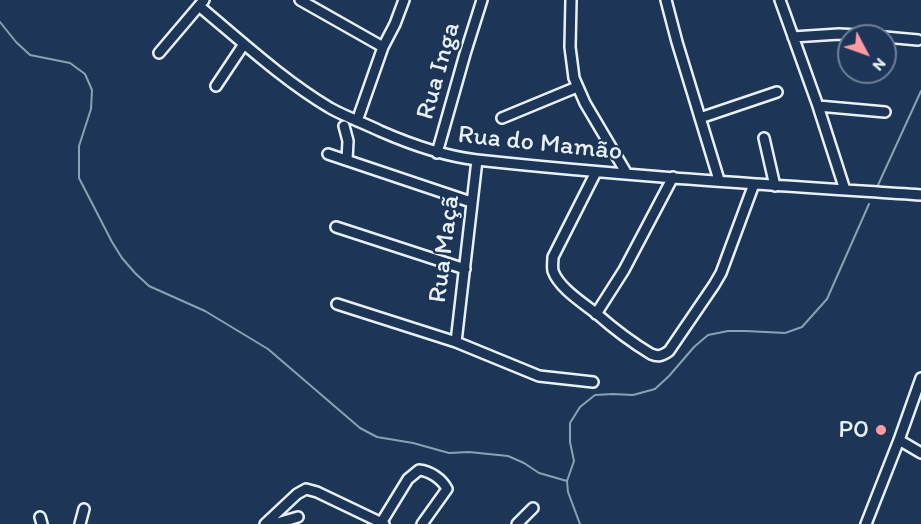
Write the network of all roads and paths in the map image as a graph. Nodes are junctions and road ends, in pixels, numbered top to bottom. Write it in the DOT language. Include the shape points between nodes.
graph roads {
  1 [pos="300,0"];
  2 [pos="404,0"];
  3 [pos="482,0"];
  4 [pos="571,0"];
  5 [pos="666,0"];
  6 [pos="780,0"];
  7 [pos="202,3"];
  8 [pos="837,34"];
  9 [pos="793,37"];
  10 [pos="897,38"];
  11 [pos="918,40"];
  12 [pos="244,44"];
  13 [pos="383,47"];
  14 [pos="159,53"];
  15 [pos="216,86"];
  16 [pos="577,87"];
  17 [pos="777,92"];
  18 [pos="818,106"];
  19 [pos="885,112"];
  20 [pos="502,118"];
  21 [pos="700,118"];
  22 [pos="357,121"];
  23 [pos="344,126"];
  24 [pos="764,138"];
  25 [pos="437,153"];
  26 [pos="328,154"];
  27 [pos="347,160"];
  28 [pos="477,160"];
  29 [pos="596,171"];
  30 [pos="627,174"];
  31 [pos="673,177"];
  32 [pos="719,180"];
  33 [pos="754,184"];
  34 [pos="775,186"];
  35 [pos="844,190"];
  36 [pos="921,195"];
  37 [pos="471,202"];
  38 [pos="336,227"];
  39 [pos="465,269"];
  40 [pos="337,303"];
  41 [pos="596,314"];
  42 [pos="456,342"];
  43 [pos="921,378"];
  44 [pos="593,382"];
  45 [pos="899,440"];
  46 [pos="921,453"];
  47 [pos="533,508"];
  48 [pos="84,509"];
  49 [pos="297,517"];
  50 [pos="383,523"];
  51 [pos="80,524"];
  52 [pos="265,524"];
  53 [pos="274,524"];
  54 [pos="422,524"];
  55 [pos="517,524"];
  56 [pos="866,524"];
  1 -- 13 [label="street"];
  2 -- 13 [label="street"];
  3 -- 25 [label="street, Rua Inga"];
  4 -- 16 [label="street" via="570,47"];
  5 -- 21 [label="street"];
  6 -- 9 [label="street"];
  7 -- 12 [label="street, Rua do Mamão"];
  7 -- 14 [label="street"];
  8 -- 9 [label="street"];
  9 -- 18 [label="street"];
  10 -- 11 [label="street"];
  12 -- 15 [label="street"];
  12 -- 22 [label="street, Rua do Mamão" via="311,96"];
  13 -- 22 [label="street"];
  16 -- 20 [label="street"];
  16 -- 30 [label="street"];
  17 -- 21 [label="street"];
  18 -- 19 [label="street"];
  18 -- 35 [label="street"];
  21 -- 32 [label="street"];
  22 -- 25 [label="street, Rua do Mamão"];
  23 -- 27 [label="street"];
  24 -- 34 [label="street"];
  25 -- 28 [label="street, Rua do Mamão"];
  26 -- 27 [label="street"];
  27 -- 37 [label="street"];
  28 -- 29 [label="street, Rua do Mamão"];
  28 -- 37 [label="street, Rua Maçã"];
  29 -- 30 [label="street, Rua do Mamão"];
  29 -- 41 [label="street" via="552,263 562,284"];
  30 -- 31 [label="street, Rua do Mamão"];
  31 -- 32 [label="street, Rua do Mamão"];
  31 -- 41 [label="street"];
  32 -- 33 [label="street, Rua do Mamão"];
  33 -- 34 [label="street, Rua do Mamão"];
  33 -- 41 [label="street" via="721,273 669,351 664,355 651,354"];
  34 -- 35 [label="street, Rua do Mamão"];
  35 -- 36 [label="street, Rua do Mamão"];
  37 -- 39 [label="street, Rua Maçã"];
  38 -- 39 [label="street"];
  39 -- 42 [label="street, Rua Maçã"];
  40 -- 42 [label="street"];
  42 -- 44 [label="street" via="538,376"];
  43 -- 45 [label="street"];
  45 -- 46 [label="street"];
  45 -- 56 [label="street"];
  47 -- 55 [label="street"];
  48 -- 51 [label="street"];
  49 -- 53 [label="street"];
  50 -- 52 [label="street" via="306,489"];
  50 -- 54 [label="street" via="408,479 419,470 427,470 447,489"];
}
